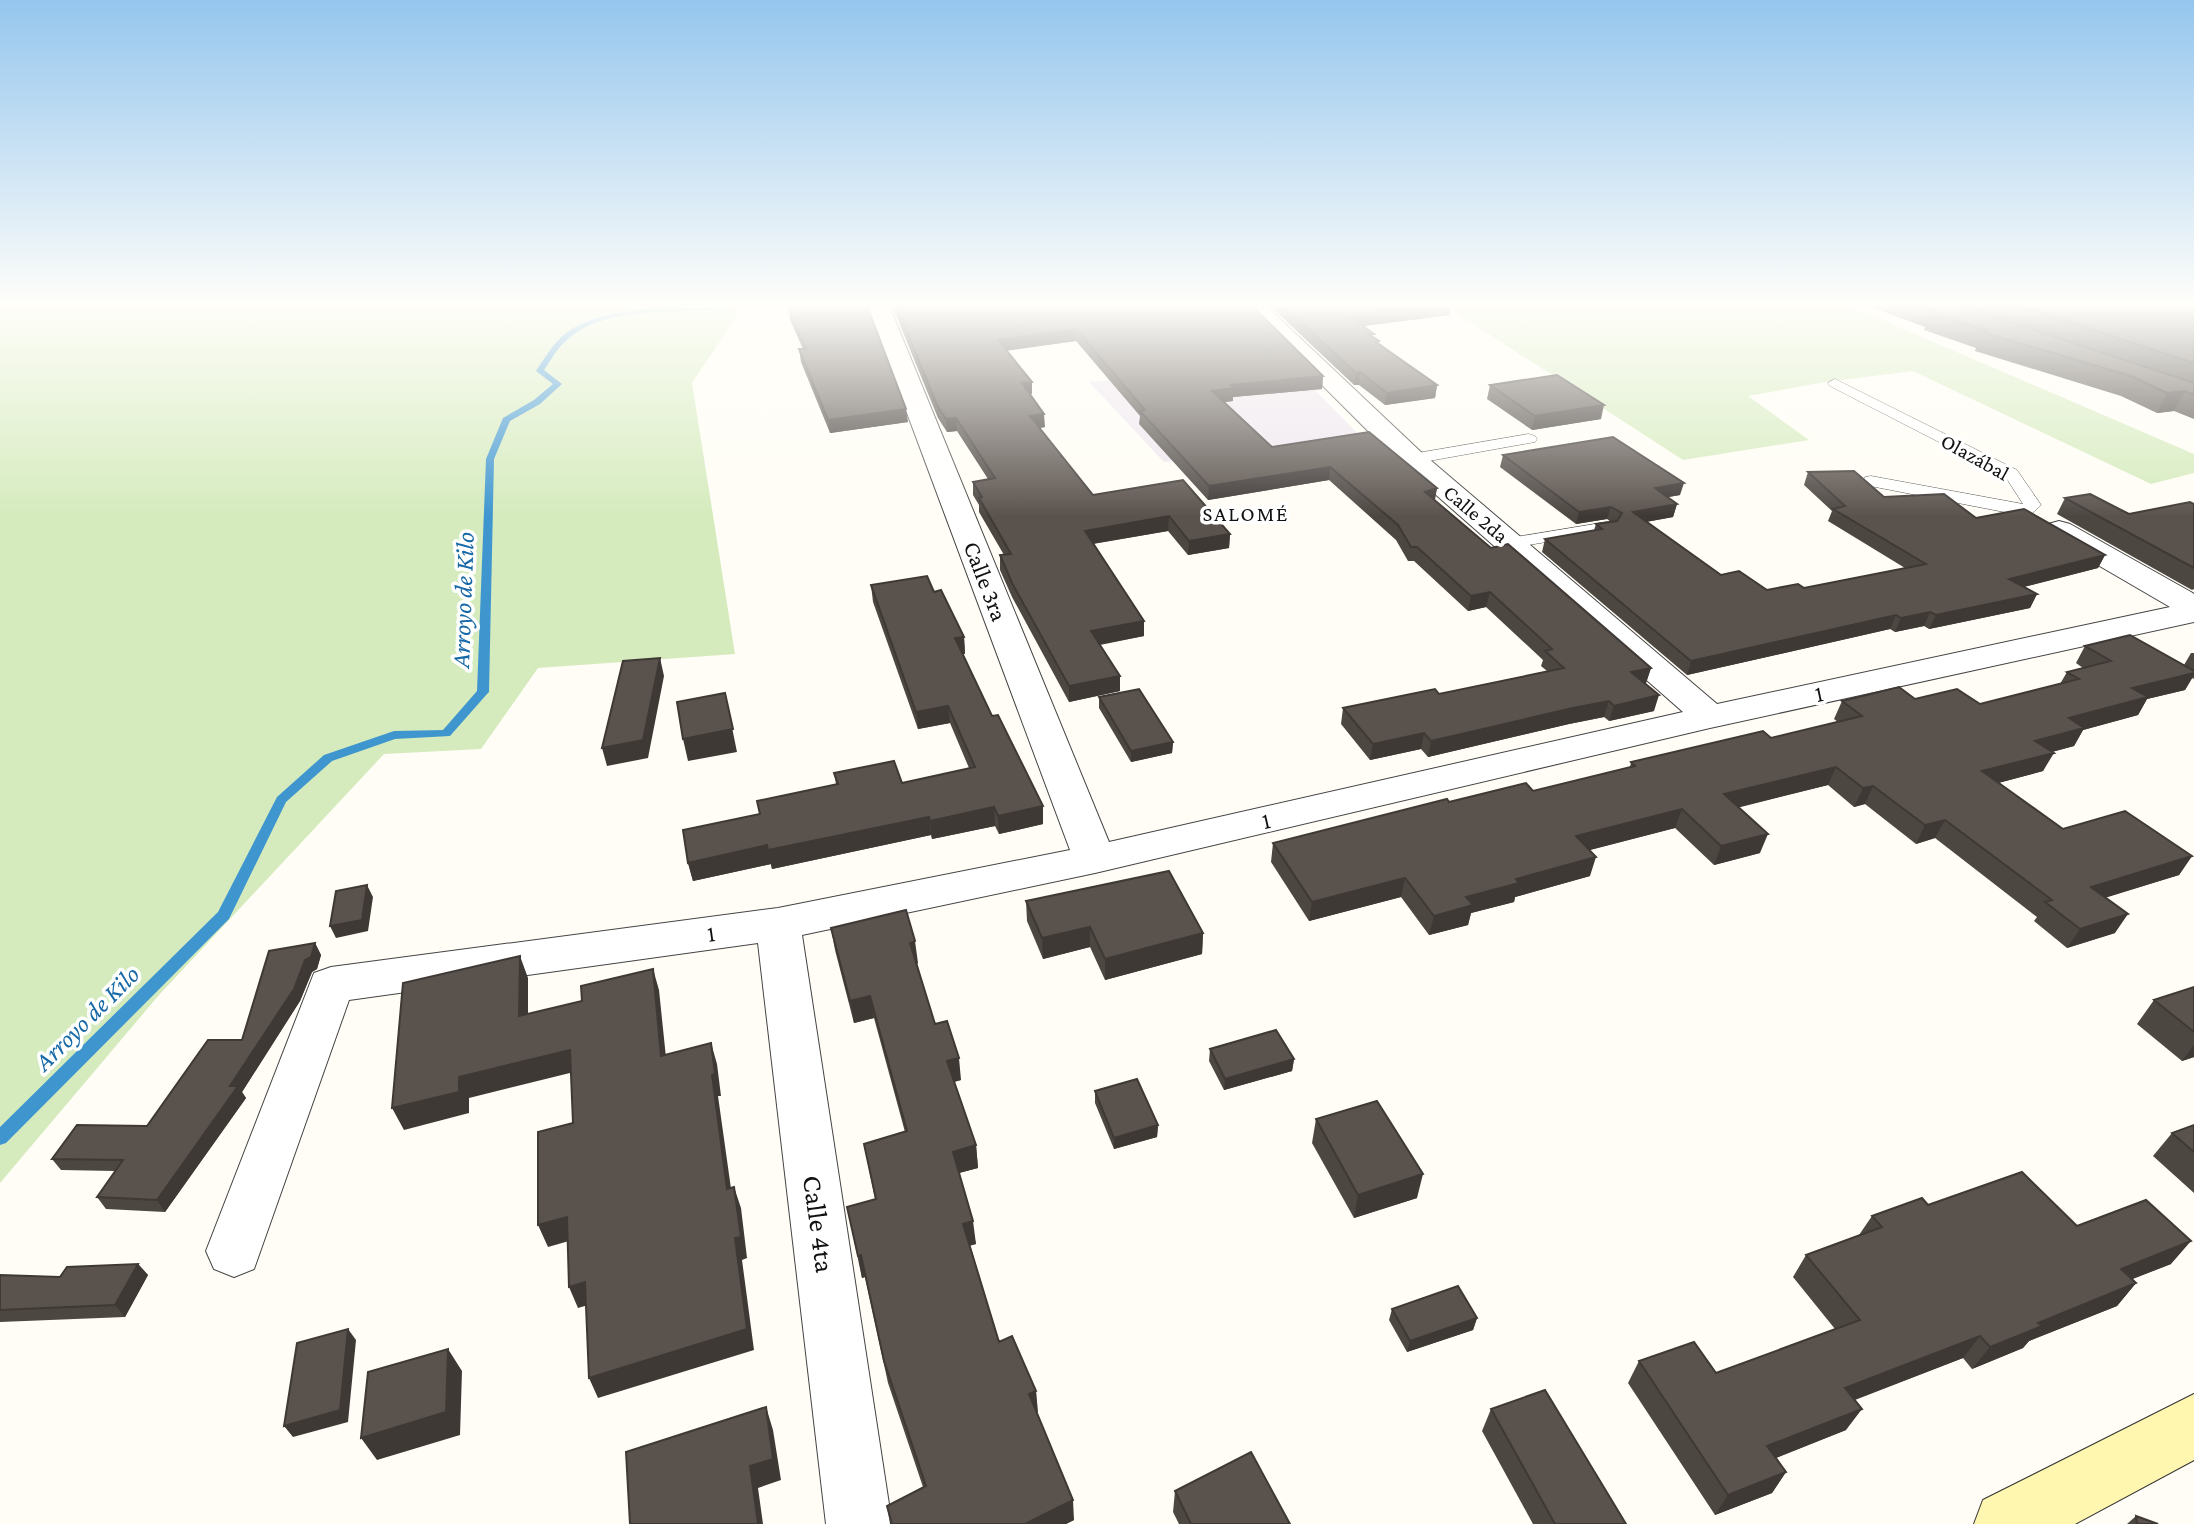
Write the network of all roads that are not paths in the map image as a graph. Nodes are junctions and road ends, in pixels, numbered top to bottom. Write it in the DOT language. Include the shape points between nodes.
graph roads {
  1 [pos="905,374"];
  2 [pos="1323,374"];
  3 [pos="1835,383"];
  4 [pos="1529,439"];
  5 [pos="1412,460"];
  6 [pos="1871,481"];
  7 [pos="2025,511"];
  8 [pos="1607,527"];
  9 [pos="1510,543"];
  10 [pos="2194,612"];
  11 [pos="1710,717"];
  12 [pos="1095,859"];
  13 [pos="778,924"];
  14 [pos="234,1251"];
  15 [pos="2194,1426"];
  16 [pos="859,1524"];
  17 [pos="2007,1524"];
  1 -- 12 [label="street, Calle 3ra"];
  2 -- 5 [label="street, Calle 2da"];
  3 -- 7 [label="lane, Olazábal" via="2011,473 2032,505"];
  4 -- 5 [label="lane"];
  5 -- 9 [label="street, Calle 2da"];
  6 -- 7 [label="lane"];
  7 -- 10 [label="street, Olazábal" via="2180,599"];
  8 -- 9 [label="lane"];
  9 -- 11 [label="street, Calle 2da"];
  10 -- 11 [label="street, 1"];
  11 -- 12 [label="street, 1"];
  12 -- 13 [label="street, 1"];
  13 -- 14 [label="street, 1" via="331,985"];
  13 -- 16 [label="street, Calle 4ta"];
  15 -- 17 [label="street"];
}
